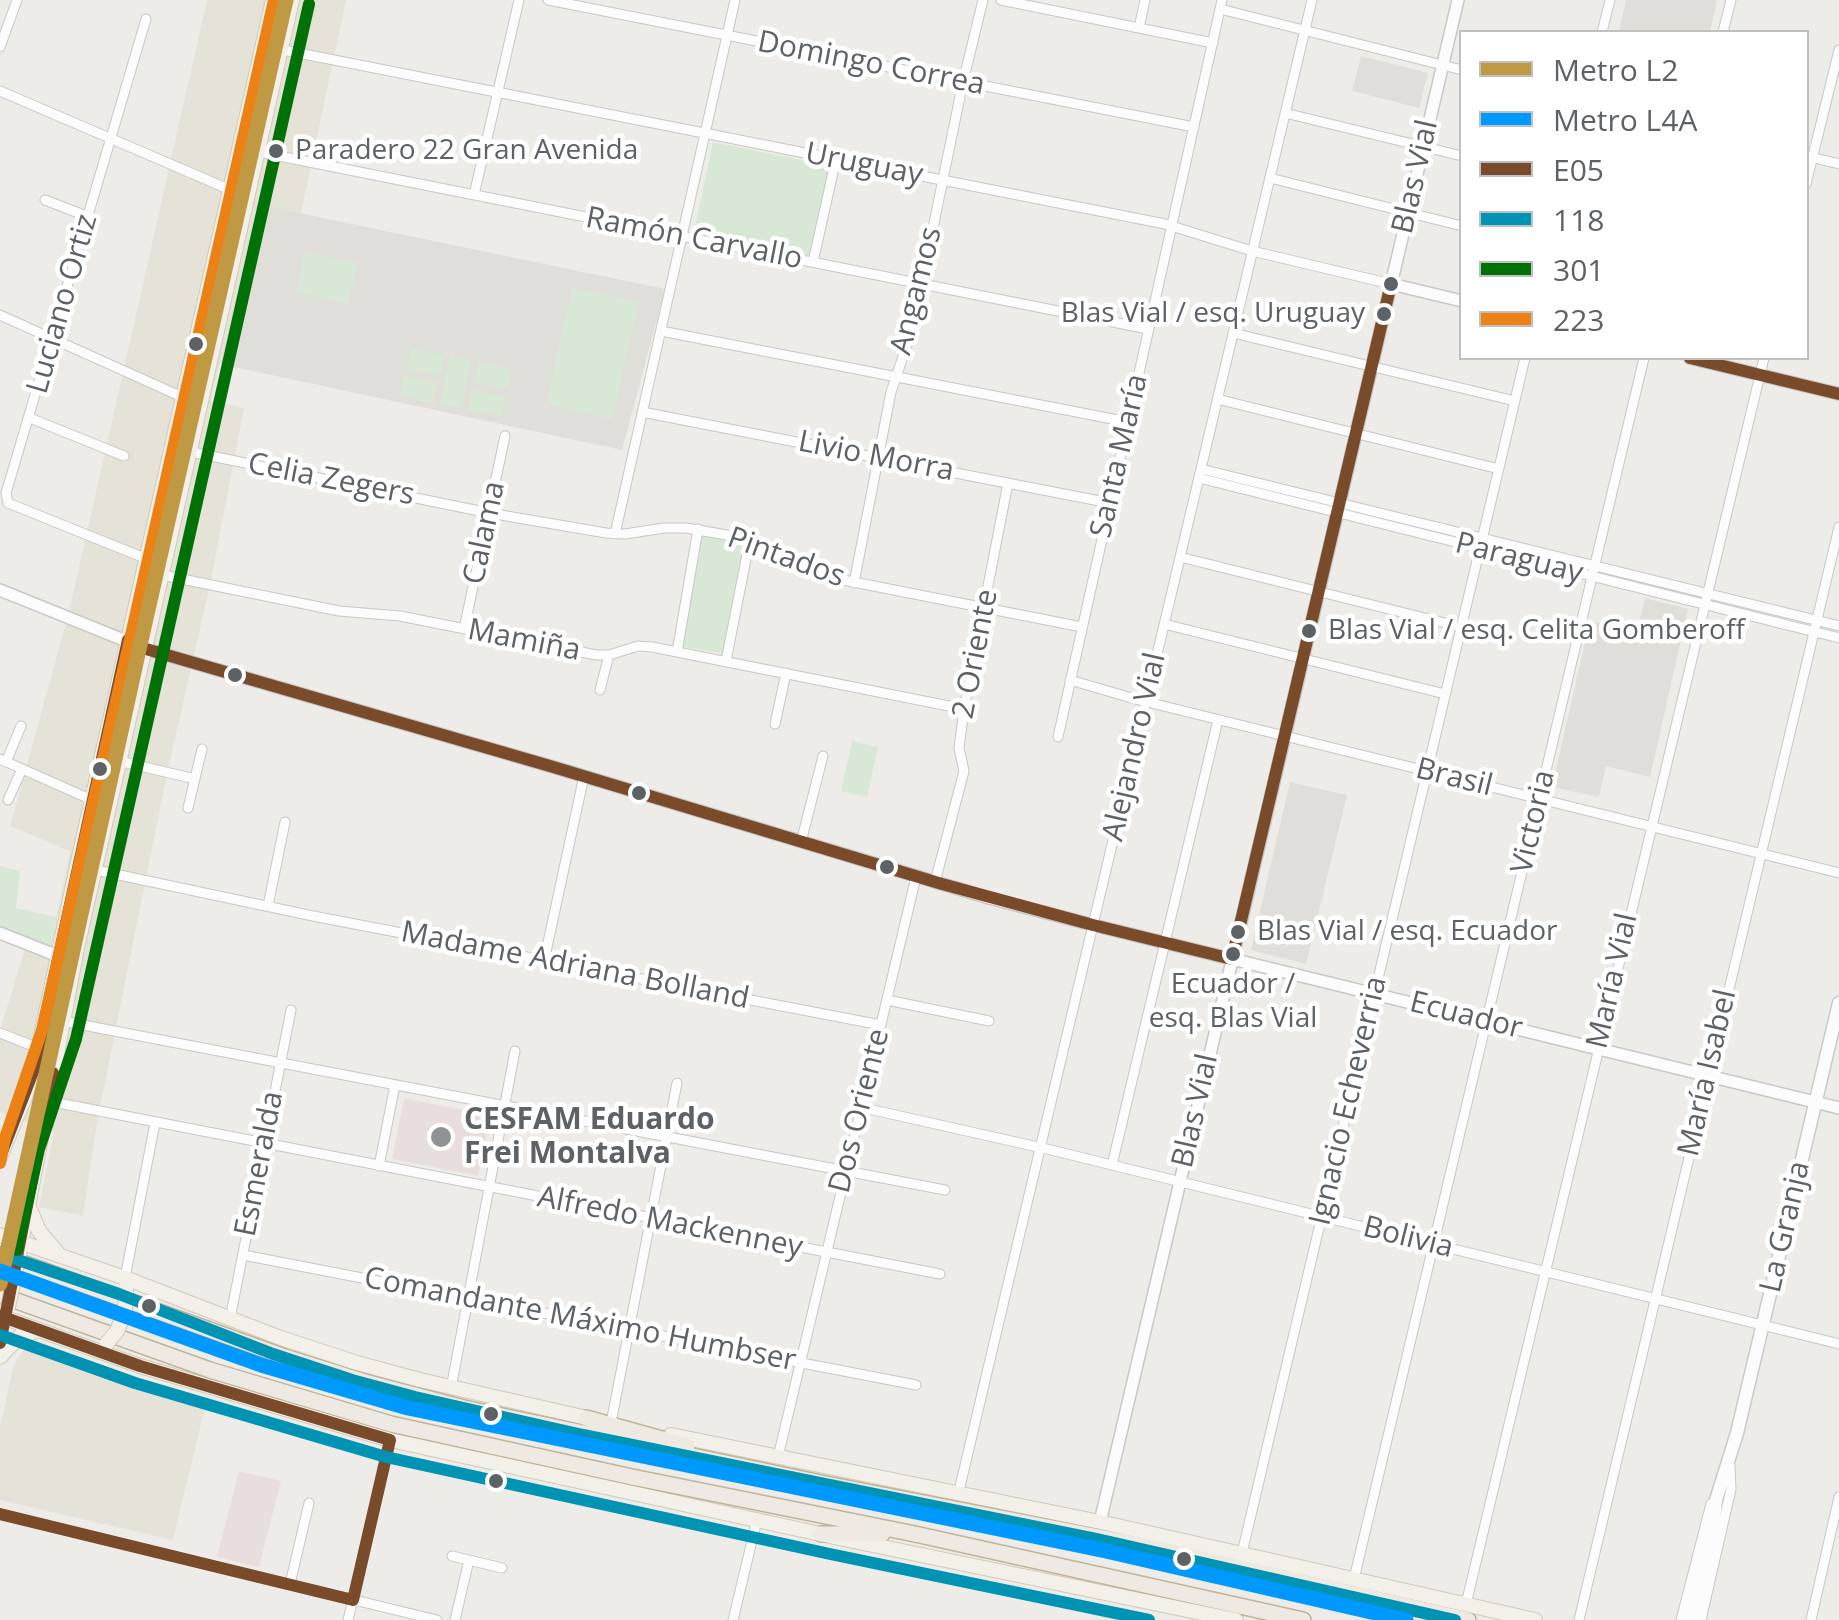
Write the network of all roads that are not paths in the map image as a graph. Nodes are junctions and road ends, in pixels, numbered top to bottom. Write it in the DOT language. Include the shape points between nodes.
graph roads {
  1 [pos="16,0"];
  2 [pos="292,0"];
  3 [pos="518,0"];
  4 [pos="548,0"];
  5 [pos="734,0"];
  6 [pos="984,0"];
  7 [pos="1001,0"];
  8 [pos="1067,0"];
  9 [pos="1144,0"];
  10 [pos="1312,0"];
  11 [pos="1458,0"];
  12 [pos="1610,0"];
  13 [pos="1731,0"];
  14 [pos="269,2"];
  15 [pos="1222,5"];
  16 [pos="1065,13"];
  17 [pos="146,19"];
  18 [pos="1139,28"];
  19 [pos="1305,30"];
  20 [pos="1602,30"];
  21 [pos="1724,30"];
  22 [pos="727,35"];
  23 [pos="1213,42"];
  24 [pos="263,46"];
  25 [pos="0,48"];
  26 [pos="280,49"];
  27 [pos="1839,50"];
  28 [pos="1442,65"];
  29 [pos="1459,69"];
  30 [pos="963,82"];
  31 [pos="0,91"];
  32 [pos="498,92"];
  33 [pos="1285,113"];
  34 [pos="1194,127"];
  35 [pos="705,134"];
  36 [pos="111,140"];
  37 [pos="240,147"];
  38 [pos="1423,147"];
  39 [pos="257,152"];
  40 [pos="1459,155"];
  41 [pos="1810,157"];
  42 [pos="836,159"];
  43 [pos="1839,164"];
  44 [pos="1270,178"];
  45 [pos="942,180"];
  46 [pos="230,191"];
  47 [pos="474,194"];
  48 [pos="247,197"];
  49 [pos="46,200"];
  50 [pos="1408,212"];
  51 [pos="89,216"];
  52 [pos="1459,225"];
  53 [pos="1172,226"];
  54 [pos="682,236"];
  55 [pos="1252,251"];
  56 [pos="813,262"];
  57 [pos="921,284"];
  58 [pos="1391,284"];
  59 [pos="1459,300"];
  60 [pos="0,315"];
  61 [pos="1148,329"];
  62 [pos="660,331"];
  63 [pos="1233,333"];
  64 [pos="54,339"];
  65 [pos="1525,360"];
  66 [pos="1644,360"];
  67 [pos="1699,360"];
  68 [pos="1763,360"];
  69 [pos="1371,366"];
  70 [pos="1759,374"];
  71 [pos="895,376"];
  72 [pos="1839,394"];
  73 [pos="184,397"];
  74 [pos="1217,399"];
  75 [pos="1515,401"];
  76 [pos="200,404"];
  77 [pos="642,412"];
  78 [pos="30,418"];
  79 [pos="1128,422"];
  80 [pos="1356,434"];
  81 [pos="505,436"];
  82 [pos="172,448"];
  83 [pos="190,452"];
  84 [pos="124,456"];
  85 [pos="878,458"];
  86 [pos="1499,469"];
  87 [pos="1200,474"];
  88 [pos="1008,483"];
  89 [pos="1110,503"];
  90 [pos="1338,509"];
  91 [pos="489,512"];
  92 [pos="1839,527"];
  93 [pos="698,529"];
  94 [pos="615,534"];
  95 [pos="750,540"];
  96 [pos="1481,544"];
  97 [pos="1180,557"];
  98 [pos="147,560"];
  99 [pos="1593,571"];
  100 [pos="162,575"];
  101 [pos="854,583"];
  102 [pos="0,590"];
  103 [pos="1318,592"];
  104 [pos="1705,598"];
  105 [pos="984,609"];
  106 [pos="1817,620"];
  107 [pos="1164,624"];
  108 [pos="1839,626"];
  109 [pos="1082,627"];
  110 [pos="1461,627"];
  111 [pos="464,630"];
  112 [pos="1814,632"];
  113 [pos="1839,638"];
  114 [pos="128,640"];
  115 [pos="146,648"];
  116 [pos="677,652"];
  117 [pos="610,656"];
  118 [pos="1303,659"];
  119 [pos="726,661"];
  120 [pos="786,673"];
  121 [pos="1070,680"];
  122 [pos="600,690"];
  123 [pos="1446,694"];
  124 [pos="1146,702"];
  125 [pos="964,708"];
  126 [pos="1218,720"];
  127 [pos="775,724"];
  128 [pos="21,726"];
  129 [pos="1284,736"];
  130 [pos="1058,737"];
  131 [pos="202,750"];
  132 [pos="822,756"];
  133 [pos="102,757"];
  134 [pos="3,760"];
  135 [pos="119,761"];
  136 [pos="22,769"];
  137 [pos="1427,772"];
  138 [pos="584,776"];
  139 [pos="195,779"];
  140 [pos="1539,799"];
  141 [pos="8,800"];
  142 [pos="92,800"];
  143 [pos="188,808"];
  144 [pos="286,822"];
  145 [pos="1650,826"];
  146 [pos="801,842"];
  147 [pos="1761,853"];
  148 [pos="78,866"];
  149 [pos="94,870"];
  150 [pos="1839,873"];
  151 [pos="916,877"];
  152 [pos="934,882"];
  153 [pos="268,906"];
  154 [pos="1093,926"];
  155 [pos="0,933"];
  156 [pos="1165,943"];
  157 [pos="58,956"];
  158 [pos="1232,959"];
  159 [pos="544,961"];
  160 [pos="71,978"];
  161 [pos="1374,993"];
  162 [pos="887,1000"];
  163 [pos="1839,1003"];
  164 [pos="290,1010"];
  165 [pos="62,1020"];
  166 [pos="990,1020"];
  167 [pos="1487,1020"];
  168 [pos="881,1025"];
  169 [pos="0,1033"];
  170 [pos="38,1048"];
  171 [pos="1597,1048"];
  172 [pos="515,1051"];
  173 [pos="280,1063"];
  174 [pos="1707,1076"];
  175 [pos="677,1083"];
  176 [pos="395,1085"];
  177 [pos="48,1101"];
  178 [pos="1815,1102"];
  179 [pos="504,1106"];
  180 [pos="860,1107"];
  181 [pos="1839,1108"];
  182 [pos="155,1123"];
  183 [pos="6,1127"];
  184 [pos="666,1137"];
  185 [pos="264,1144"];
  186 [pos="1040,1147"];
  187 [pos="0,1157"];
  188 [pos="1112,1165"];
  189 [pos="379,1166"];
  190 [pos="844,1172"];
  191 [pos="1180,1182"];
  192 [pos="489,1188"];
  193 [pos="945,1190"];
  194 [pos="28,1204"];
  195 [pos="1322,1216"];
  196 [pos="651,1219"];
  197 [pos="0,1236"];
  198 [pos="1434,1244"];
  199 [pos="21,1246"];
  200 [pos="826,1253"];
  201 [pos="243,1254"];
  202 [pos="0,1255"];
  203 [pos="61,1256"];
  204 [pos="1544,1271"];
  205 [pos="940,1274"];
  206 [pos="124,1280"];
  207 [pos="468,1298"];
  208 [pos="1654,1298"];
  209 [pos="3,1309"];
  210 [pos="230,1319"];
  211 [pos="1763,1325"];
  212 [pos="40,1330"];
  213 [pos="629,1330"];
  214 [pos="1839,1344"];
  215 [pos="0,1345"];
  216 [pos="91,1349"];
  217 [pos="0,1356"];
  218 [pos="800,1362"];
  219 [pos="916,1385"];
  220 [pos="450,1388"];
  221 [pos="586,1418"];
  222 [pos="611,1423"];
  223 [pos="390,1440"];
  224 [pos="778,1456"];
  225 [pos="1731,1459"];
  226 [pos="1722,1478"];
  227 [pos="826,1484"];
  228 [pos="958,1494"];
  229 [pos="1839,1497"];
  230 [pos="309,1502"];
  231 [pos="0,1514"];
  232 [pos="757,1520"];
  233 [pos="1100,1522"];
  234 [pos="1712,1530"];
  235 [pos="821,1534"];
  236 [pos="915,1534"];
  237 [pos="1242,1553"];
  238 [pos="452,1556"];
  239 [pos="469,1560"];
  240 [pos="502,1568"];
  241 [pos="1354,1579"];
  242 [pos="290,1584"];
  243 [pos="353,1600"];
  244 [pos="1467,1612"];
  245 [pos="1188,1615"];
  246 [pos="348,1620"];
  247 [pos="437,1620"];
  248 [pos="455,1620"];
  249 [pos="733,1620"];
  250 [pos="1236,1620"];
  251 [pos="1303,1620"];
  252 [pos="1536,1620"];
  253 [pos="1579,1620"];
  254 [pos="1681,1620"];
  255 [pos="1691,1620"];
  256 [pos="1701,1620"];
  257 [pos="1811,1620"];
  1 -- 25 [label="street"];
  2 -- 26 [label="main road"];
  3 -- 32 [label="street"];
  4 -- 22 [label="street, Domingo Correa"];
  5 -- 22 [label="street"];
  6 -- 30 [label="street, Angamos"];
  7 -- 16 [label="street"];
  8 -- 16 [label="street"];
  9 -- 18 [label="street"];
  10 -- 19 [label="street, Alejandro Vial"];
  11 -- 28 [label="street, Blas Vial"];
  12 -- 20 [label="street"];
  13 -- 21 [label="street"];
  14 -- 24 [label="main road"];
  15 -- 19 [label="street"];
  15 -- 23 [label="street, Santa María"];
  16 -- 18 [label="street"];
  17 -- 36 [label="street, Luciano Ortiz"];
  18 -- 23 [label="street"];
  19 -- 28 [label="street"];
  19 -- 33 [label="street, Alejandro Vial"];
  22 -- 30 [label="street, Domingo Correa"];
  22 -- 35 [label="street"];
  23 -- 34 [label="street, Santa María"];
  24 -- 26 [label="street, Uruguay"];
  24 -- 37 [label="main road"];
  26 -- 32 [label="street, Uruguay"];
  26 -- 39 [label="main road"];
  27 -- 41 [label="street"];
  28 -- 29 [label="street"];
  28 -- 38 [label="street, Blas Vial"];
  30 -- 34 [label="street, Domingo Correa"];
  30 -- 45 [label="street, Angamos"];
  31 -- 36 [label="street"];
  32 -- 35 [label="street, Uruguay"];
  32 -- 47 [label="street"];
  33 -- 38 [label="street"];
  33 -- 44 [label="street, Alejandro Vial"];
  34 -- 53 [label="street, Santa María"];
  35 -- 42 [label="street, Uruguay"];
  35 -- 54 [label="street"];
  36 -- 46 [label="street"];
  36 -- 51 [label="street, Luciano Ortiz"];
  37 -- 39 [label="street, Ramón Carvallo"];
  37 -- 46 [label="main road"];
  38 -- 40 [label="street"];
  38 -- 50 [label="street, Blas Vial"];
  39 -- 47 [label="street, Ramón Carvallo"];
  39 -- 48 [label="main road"];
  41 -- 43 [label="street"];
  42 -- 45 [label="street, Uruguay"];
  42 -- 56 [label="street"];
  44 -- 50 [label="street"];
  44 -- 55 [label="street, Alejandro Vial"];
  45 -- 53 [label="street, Uruguay"];
  45 -- 57 [label="street, Angamos"];
  46 -- 48 [label="street"];
  46 -- 73 [label="main road"];
  47 -- 54 [label="street, Ramón Carvallo"];
  48 -- 76 [label="main road"];
  49 -- 51 [label="street"];
  50 -- 52 [label="street"];
  50 -- 58 [label="street, Blas Vial"];
  51 -- 64 [label="street, Luciano Ortiz"];
  53 -- 55 [label="street, Uruguay"];
  53 -- 61 [label="street, Santa María"];
  54 -- 56 [label="street, Ramón Carvallo"];
  54 -- 62 [label="street"];
  55 -- 58 [label="street, Uruguay"];
  55 -- 63 [label="street, Alejandro Vial"];
  56 -- 57 [label="street, Ramón Carvallo"];
  57 -- 61 [label="street, Ramón Carvallo"];
  57 -- 71 [label="street, Angamos"];
  58 -- 59 [label="street, Uruguay"];
  58 -- 69 [label="street, Blas Vial"];
  60 -- 64 [label="street"];
  61 -- 79 [label="street, Santa María"];
  62 -- 71 [label="street"];
  62 -- 77 [label="street"];
  63 -- 69 [label="street"];
  63 -- 74 [label="street, Alejandro Vial"];
  64 -- 73 [label="street"];
  64 -- 78 [label="street, Luciano Ortiz"];
  65 -- 75 [label="street, Ignacio Echeverria"];
  66 -- 99 [label="street, Victoria"];
  67 -- 70 [label="street"];
  68 -- 70 [label="street, María Vial"];
  69 -- 75 [label="street"];
  69 -- 80 [label="street, Blas Vial"];
  70 -- 72 [label="street"];
  70 -- 104 [label="street, María Vial"];
  71 -- 79 [label="street"];
  71 -- 85 [label="street, Angamos"];
  73 -- 76 [label="street"];
  73 -- 82 [label="main road"];
  74 -- 80 [label="street"];
  74 -- 87 [label="street, Alejandro Vial"];
  75 -- 86 [label="street, Ignacio Echeverria"];
  76 -- 83 [label="main road"];
  77 -- 85 [label="street, Livio Morra"];
  77 -- 94 [label="street"];
  78 -- 84 [label="street"];
  78 -- 98 [label="street, Luciano Ortiz" via="8,502"];
  79 -- 89 [label="street, Santa María"];
  80 -- 86 [label="street"];
  80 -- 90 [label="street, Blas Vial"];
  81 -- 91 [label="street, Calama"];
  82 -- 83 [label="street, Celia Zegers"];
  82 -- 98 [label="main road"];
  83 -- 91 [label="street, Celia Zegers"];
  83 -- 100 [label="main road"];
  85 -- 88 [label="street, Livio Morra"];
  85 -- 101 [label="street, Angamos"];
  86 -- 96 [label="street, Ignacio Echeverria"];
  87 -- 90 [label="street, Paraguay"];
  87 -- 97 [label="street, Alejandro Vial"];
  88 -- 89 [label="street, Livio Morra"];
  88 -- 105 [label="street, 2 Oriente"];
  89 -- 109 [label="street, Santa María"];
  90 -- 96 [label="street, Paraguay"];
  90 -- 103 [label="street, Blas Vial"];
  91 -- 94 [label="street, Pintados"];
  91 -- 111 [label="street, Calama"];
  92 -- 106 [label="street, María Isabel"];
  93 -- 94 [label="street, Pintados"];
  93 -- 95 [label="street, Pintados"];
  93 -- 116 [label="street"];
  95 -- 101 [label="street, Pintados"];
  95 -- 119 [label="street"];
  96 -- 99 [label="street, Paraguay"];
  96 -- 110 [label="street, Ignacio Echeverria"];
  97 -- 103 [label="street"];
  97 -- 107 [label="street, Alejandro Vial"];
  98 -- 100 [label="street"];
  98 -- 114 [label="main road"];
  99 -- 104 [label="street, Paraguay"];
  99 -- 140 [label="street, Victoria"];
  100 -- 111 [label="street, Mamiña"];
  100 -- 115 [label="main road"];
  101 -- 105 [label="street, Pintados"];
  102 -- 114 [label="street, Ecuador"];
  103 -- 110 [label="street"];
  103 -- 118 [label="street, Blas Vial"];
  104 -- 106 [label="street, Paraguay"];
  104 -- 112 [label="street, Paraguay"];
  104 -- 145 [label="street, María Vial"];
  105 -- 109 [label="street, Pintados"];
  105 -- 125 [label="street, 2 Oriente"];
  106 -- 108 [label="street, Paraguay"];
  106 -- 112 [label="street, María Isabel"];
  107 -- 118 [label="street"];
  107 -- 124 [label="street, Alejandro Vial"];
  109 -- 121 [label="street, Santa María"];
  110 -- 123 [label="street, Ignacio Echeverria"];
  111 -- 117 [label="street, Mamiña"];
  112 -- 113 [label="street, Paraguay"];
  112 -- 147 [label="street, María Isabel"];
  114 -- 115 [label="street, Ecuador"];
  114 -- 133 [label="main road"];
  115 -- 135 [label="main road"];
  115 -- 138 [label="street, Ecuador"];
  116 -- 117 [label="street, Mamiña" via="638,646"];
  116 -- 119 [label="street, Mamiña"];
  117 -- 122 [label="street"];
  118 -- 123 [label="street"];
  118 -- 129 [label="street, Blas Vial"];
  119 -- 120 [label="street, Mamiña"];
  120 -- 125 [label="street, Mamiña"];
  120 -- 127 [label="street"];
  121 -- 124 [label="street, Brasil"];
  121 -- 130 [label="street, Santa María"];
  123 -- 137 [label="street, Ignacio Echeverria"];
  124 -- 126 [label="street, Brasil"];
  124 -- 154 [label="street, Alejandro Vial"];
  125 -- 152 [label="street, 2 Oriente" via="964,771"];
  126 -- 129 [label="street, Brasil"];
  126 -- 156 [label="street"];
  128 -- 134 [label="street"];
  129 -- 137 [label="street, Brasil"];
  129 -- 158 [label="street, Blas Vial"];
  131 -- 139 [label="street"];
  132 -- 146 [label="street"];
  133 -- 135 [label="street"];
  133 -- 142 [label="main road"];
  134 -- 136 [label="street"];
  135 -- 139 [label="street"];
  135 -- 149 [label="main road"];
  136 -- 141 [label="street"];
  136 -- 142 [label="street"];
  137 -- 140 [label="street, Brasil"];
  137 -- 161 [label="street, Ignacio Echeverria"];
  138 -- 146 [label="street, Ecuador"];
  138 -- 159 [label="street"];
  139 -- 143 [label="street"];
  140 -- 145 [label="street, Brasil"];
  140 -- 167 [label="street, Victoria"];
  142 -- 148 [label="main road"];
  144 -- 153 [label="street"];
  145 -- 147 [label="street, Brasil"];
  145 -- 171 [label="street, María Vial"];
  146 -- 151 [label="street, Ecuador"];
  147 -- 150 [label="street, Brasil"];
  147 -- 174 [label="street, María Isabel"];
  148 -- 149 [label="street, Madame Adriana Bolland"];
  148 -- 157 [label="main road"];
  149 -- 153 [label="street, Madame Adriana Bolland"];
  149 -- 160 [label="main road"];
  151 -- 152 [label="street, Ecuador"];
  151 -- 162 [label="street, Dos Oriente"];
  152 -- 154 [label="street, Ecuador"];
  153 -- 159 [label="street, Madame Adriana Bolland"];
  154 -- 156 [label="street, Ecuador"];
  154 -- 186 [label="street, Alejandro Vial"];
  155 -- 157 [label="street"];
  156 -- 158 [label="street, Ecuador"];
  156 -- 188 [label="street"];
  157 -- 160 [label="main road"];
  157 -- 170 [label="main road"];
  158 -- 161 [label="street, Ecuador"];
  158 -- 191 [label="street, Blas Vial"];
  159 -- 168 [label="street, Madame Adriana Bolland"];
  160 -- 165 [label="main road"];
  161 -- 167 [label="street, Ecuador"];
  161 -- 195 [label="street, Ignacio Echeverria"];
  162 -- 166 [label="street, Dos Oriente"];
  162 -- 168 [label="street, Dos Oriente"];
  163 -- 178 [label="main road, La Granja"];
  164 -- 173 [label="street, Esmeralda"];
  165 -- 173 [label="street"];
  165 -- 177 [label="main road"];
  167 -- 171 [label="street, Ecuador"];
  167 -- 198 [label="street, Victoria"];
  168 -- 180 [label="street, Dos Oriente"];
  169 -- 170 [label="street"];
  170 -- 183 [label="main road" via="30,1084"];
  171 -- 174 [label="street, Ecuador"];
  171 -- 204 [label="street, María Vial"];
  172 -- 179 [label="street"];
  173 -- 176 [label="street"];
  173 -- 185 [label="street, Esmeralda"];
  174 -- 178 [label="street, Ecuador"];
  174 -- 208 [label="street, María Isabel"];
  175 -- 184 [label="street"];
  176 -- 179 [label="street"];
  176 -- 189 [label="street"];
  177 -- 182 [label="street, Alfredo Mackenney"];
  177 -- 194 [label="main road"];
  178 -- 181 [label="street, Ecuador"];
  178 -- 211 [label="main road, La Granja"];
  179 -- 184 [label="street"];
  179 -- 192 [label="street"];
  180 -- 186 [label="street, Bolivia"];
  180 -- 190 [label="street, Dos Oriente"];
  182 -- 185 [label="street, Alfredo Mackenney"];
  182 -- 206 [label="street"];
  183 -- 187 [label="main road"];
  184 -- 190 [label="street"];
  184 -- 196 [label="street"];
  185 -- 189 [label="street, Alfredo Mackenney"];
  185 -- 201 [label="street, Esmeralda"];
  186 -- 188 [label="street, Bolivia"];
  186 -- 228 [label="street, Alejandro Vial"];
  188 -- 191 [label="street, Bolivia"];
  189 -- 192 [label="street, Alfredo Mackenney"];
  190 -- 193 [label="street"];
  190 -- 200 [label="street, Dos Oriente"];
  191 -- 195 [label="street, Bolivia"];
  191 -- 233 [label="street, Blas Vial"];
  192 -- 196 [label="street, Alfredo Mackenney"];
  192 -- 207 [label="street"];
  194 -- 199 [label="main road"];
  194 -- 203 [label="main road" via="39,1232"];
  195 -- 198 [label="street, Bolivia"];
  195 -- 237 [label="street, Ignacio Echeverria"];
  196 -- 200 [label="street, Alfredo Mackenney"];
  196 -- 213 [label="street"];
  197 -- 199 [label="main road"];
  198 -- 204 [label="street, Bolivia"];
  198 -- 241 [label="street, Victoria"];
  199 -- 203 [label="main road"];
  199 -- 209 [label="main road, bridge"];
  200 -- 205 [label="street, Alfredo Mackenney"];
  200 -- 218 [label="street, Dos Oriente"];
  201 -- 207 [label="street, Comandante Máximo Humbser"];
  201 -- 210 [label="street, Esmeralda"];
  202 -- 227 [label="highway" via="381,1386"];
  203 -- 206 [label="main road"];
  204 -- 208 [label="street, Bolivia"];
  204 -- 244 [label="street, María Vial"];
  206 -- 210 [label="main road"];
  206 -- 216 [label="main road, bridge" via="126,1311 118,1332"];
  207 -- 213 [label="street, Comandante Máximo Humbser"];
  207 -- 220 [label="street"];
  208 -- 211 [label="street, Bolivia"];
  208 -- 253 [label="street, María Isabel"];
  209 -- 212 [label="main road"];
  209 -- 215 [label="main road"];
  209 -- 236 [label="highway" via="357,1414"];
  210 -- 220 [label="main road"];
  211 -- 214 [label="street, Bolivia"];
  211 -- 225 [label="main road, La Granja"];
  212 -- 216 [label="main road"];
  212 -- 217 [label="main road" via="20,1336"];
  213 -- 218 [label="street, Comandante Máximo Humbser"];
  213 -- 222 [label="street"];
  216 -- 223 [label="main road"];
  218 -- 219 [label="street, Comandante Máximo Humbser"];
  218 -- 224 [label="street, Dos Oriente"];
  220 -- 221 [label="main road"];
  221 -- 222 [label="main road"];
  221 -- 227 [label="highway"];
  222 -- 224 [label="main road"];
  223 -- 232 [label="main road"];
  223 -- 243 [label="street"];
  224 -- 228 [label="main road"];
  225 -- 226 [label="main road, La Granja"];
  225 -- 234 [label="main road, La Granja"];
  225 -- 256 [label="street, La Granja" via="1731,1489"];
  226 -- 234 [label="main road, La Granja"];
  226 -- 254 [label="street, La Granja"];
  227 -- 244 [label="highway"];
  228 -- 233 [label="main road"];
  229 -- 257 [label="street"];
  230 -- 242 [label="street"];
  231 -- 242 [label="street"];
  232 -- 235 [label="main road"];
  232 -- 249 [label="street"];
  233 -- 237 [label="main road"];
  234 -- 255 [label="main road, La Granja"];
  235 -- 236 [label="highway"];
  235 -- 245 [label="main road"];
  236 -- 251 [label="highway"];
  237 -- 241 [label="main road"];
  238 -- 239 [label="street"];
  239 -- 240 [label="street"];
  239 -- 248 [label="street"];
  241 -- 244 [label="main road"];
  242 -- 243 [label="street"];
  243 -- 246 [label="street"];
  243 -- 247 [label="street"];
  244 -- 252 [label="main road"];
  245 -- 250 [label="main road"];
}
